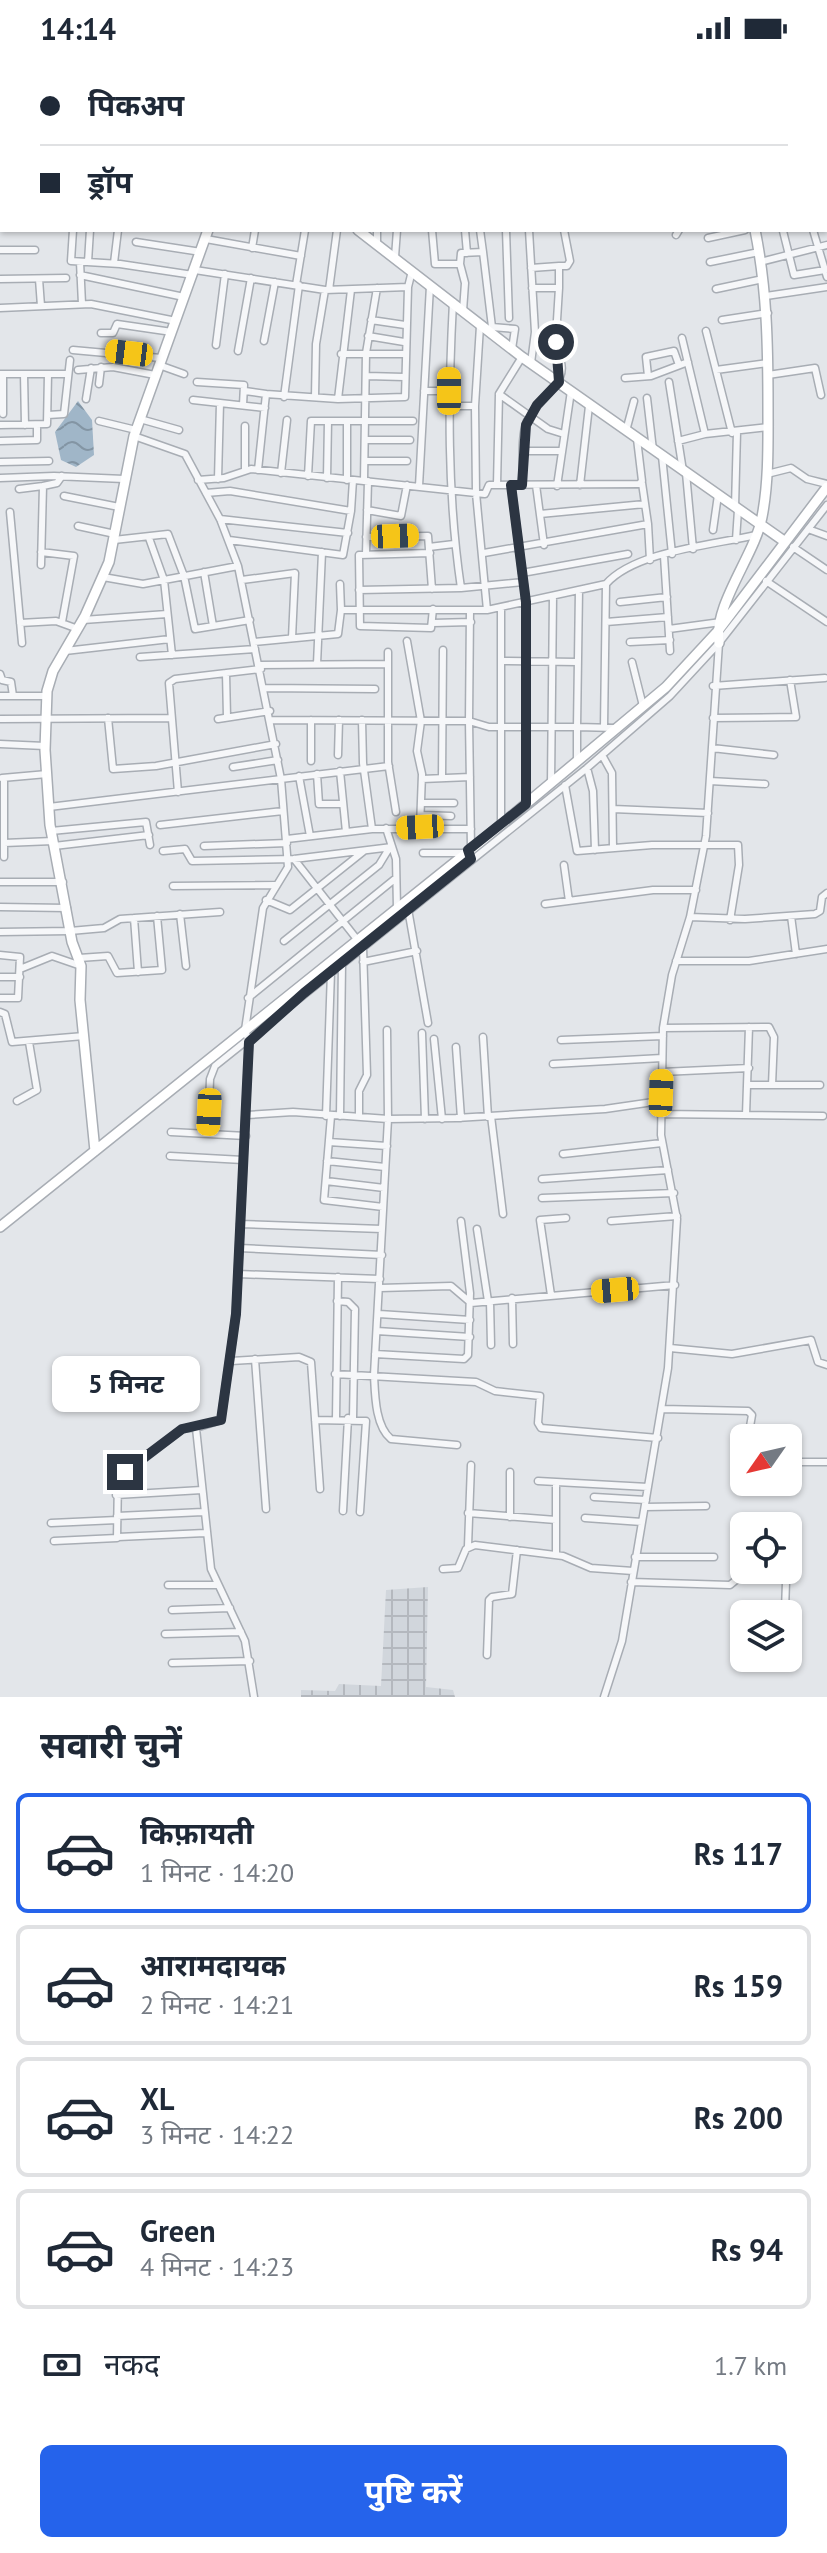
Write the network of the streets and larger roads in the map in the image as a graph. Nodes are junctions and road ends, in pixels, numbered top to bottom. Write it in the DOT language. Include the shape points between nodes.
graph roads {
  1 [pos="73,232"];
  2 [pos="90,232"];
  3 [pos="118,232"];
  4 [pos="255,232"];
  5 [pos="305,232"];
  6 [pos="337,232"];
  7 [pos="361,232"];
  8 [pos="377,232"];
  9 [pos="397,232"];
  10 [pos="432,232"];
  11 [pos="465,232"];
  12 [pos="480,232"];
  13 [pos="506,232"];
  14 [pos="529,232"];
  15 [pos="564,232"];
  16 [pos="736,232"];
  17 [pos="755,232"];
  18 [pos="783,232"];
  19 [pos="814,232"];
  20 [pos="207,234"];
  21 [pos="708,238"];
  22 [pos="136,242"];
  23 [pos="377,244"];
  24 [pos="827,245"];
  25 [pos="252,248"];
  26 [pos="818,248"];
  27 [pos="0,250"];
  28 [pos="35,250"];
  29 [pos="201,252"];
  30 [pos="483,252"];
  31 [pos="467,253"];
  32 [pos="788,255"];
  33 [pos="301,256"];
  34 [pos="395,257"];
  35 [pos="759,257"];
  36 [pos="84,262"];
  37 [pos="710,262"];
  38 [pos="114,263"];
  39 [pos="460,264"];
  40 [pos="559,266"];
  41 [pos="531,268"];
  42 [pos="412,271"];
  43 [pos="194,272"];
  44 [pos="826,273"];
  45 [pos="225,274"];
  46 [pos="80,275"];
  47 [pos="66,278"];
  48 [pos="251,278"];
  49 [pos="0,279"];
  50 [pos="39,279"];
  51 [pos="763,279"];
  52 [pos="275,282"];
  53 [pos="430,283"];
  54 [pos="298,285"];
  55 [pos="408,287"];
  56 [pos="827,287"];
  57 [pos="377,288"];
  58 [pos="532,288"];
  59 [pos="559,288"];
  60 [pos="716,289"];
  61 [pos="327,290"];
  62 [pos="351,290"];
  63 [pos="766,296"];
  64 [pos="184,297"];
  65 [pos="453,302"];
  66 [pos="82,304"];
  67 [pos="41,306"];
  68 [pos="0,308"];
  69 [pos="463,311"];
  70 [pos="768,313"];
  71 [pos="509,318"];
  72 [pos="371,320"];
  73 [pos="722,320"];
  74 [pos="176,321"];
  75 [pos="405,325"];
  76 [pos="480,326"];
  77 [pos="491,331"];
  78 [pos="706,331"];
  79 [pos="172,332"];
  80 [pos="101,333"];
  81 [pos="368,336"];
  82 [pos="682,338"];
  83 [pos="264,341"];
  84 [pos="404,342"];
  85 [pos="216,345"];
  86 [pos="512,349"];
  87 [pos="73,350"];
  88 [pos="238,351"];
  89 [pos="366,353"];
  90 [pos="341,354"];
  91 [pos="404,354"];
  92 [pos="70,360"];
  93 [pos="526,360"];
  94 [pos="688,362"];
  95 [pos="768,363"];
  96 [pos="679,365"];
  97 [pos="158,366"];
  98 [pos="101,367"];
  99 [pos="91,368"];
  100 [pos="78,370"];
  101 [pos="716,370"];
  102 [pos="1,374"];
  103 [pos="24,374"];
  104 [pos="48,374"];
  105 [pos="67,374"];
  106 [pos="184,374"];
  107 [pos="768,375"];
  108 [pos="367,376"];
  109 [pos="648,376"];
  110 [pos="404,377"];
  111 [pos="625,378"];
  112 [pos="197,382"];
  113 [pos="559,382"];
  114 [pos="669,382"];
  115 [pos="99,384"];
  116 [pos="245,391"];
  117 [pos="424,391"];
  118 [pos="449,391"];
  119 [pos="571,391"];
  120 [pos="266,394"];
  121 [pos="499,394"];
  122 [pos="821,395"];
  123 [pos="284,397"];
  124 [pos="315,397"];
  125 [pos="367,398"];
  126 [pos="647,398"];
  127 [pos="86,399"];
  128 [pos="338,399"];
  129 [pos="193,400"];
  130 [pos="634,401"];
  131 [pos="220,403"];
  132 [pos="243,405"];
  133 [pos="450,406"];
  134 [pos="475,406"];
  135 [pos="589,406"];
  136 [pos="265,408"];
  137 [pos="3,414"];
  138 [pos="48,415"];
  139 [pos="530,415"];
  140 [pos="140,419"];
  141 [pos="287,420"];
  142 [pos="99,421"];
  143 [pos="328,421"];
  144 [pos="347,421"];
  145 [pos="367,421"];
  146 [pos="413,421"];
  147 [pos="0,425"];
  148 [pos="25,425"];
  149 [pos="37,425"];
  150 [pos="245,426"];
  151 [pos="768,427"];
  152 [pos="179,430"];
  153 [pos="626,431"];
  154 [pos="734,432"];
  155 [pos="135,433"];
  156 [pos="564,434"];
  157 [pos="705,434"];
  158 [pos="637,438"];
  159 [pos="366,440"];
  160 [pos="410,440"];
  161 [pos="0,441"];
  162 [pos="678,441"];
  163 [pos="524,451"];
  164 [pos="562,451"];
  165 [pos="658,453"];
  166 [pos="49,461"];
  167 [pos="365,461"];
  168 [pos="407,461"];
  169 [pos="0,462"];
  170 [pos="245,470"];
  171 [pos="258,470"];
  172 [pos="684,472"];
  173 [pos="281,473"];
  174 [pos="766,474"];
  175 [pos="62,476"];
  176 [pos="308,476"];
  177 [pos="0,478"];
  178 [pos="327,478"];
  179 [pos="124,479"];
  180 [pos="218,479"];
  181 [pos="198,480"];
  182 [pos="350,480"];
  183 [pos="366,481"];
  184 [pos="642,483"];
  185 [pos="407,485"];
  186 [pos="497,485"];
  187 [pos="511,485"];
  188 [pos="522,485"];
  189 [pos="536,485"];
  190 [pos="580,485"];
  191 [pos="43,486"];
  192 [pos="419,486"];
  193 [pos="557,486"];
  194 [pos="827,486"];
  195 [pos="19,489"];
  196 [pos="449,489"];
  197 [pos="206,493"];
  198 [pos="476,493"];
  199 [pos="718,495"];
  200 [pos="64,496"];
  201 [pos="645,504"];
  202 [pos="827,505"];
  203 [pos="119,507"];
  204 [pos="737,508"];
  205 [pos="367,510"];
  206 [pos="351,511"];
  207 [pos="10,512"];
  208 [pos="540,514"];
  209 [pos="220,519"];
  210 [pos="648,524"];
  211 [pos="760,525"];
  212 [pos="78,526"];
  213 [pos="808,529"];
  214 [pos="713,530"];
  215 [pos="348,533"];
  216 [pos="756,535"];
  217 [pos="827,536"];
  218 [pos="115,537"];
  219 [pos="366,537"];
  220 [pos="149,538"];
  221 [pos="229,540"];
  222 [pos="736,540"];
  223 [pos="454,544"];
  224 [pos="789,544"];
  225 [pos="544,545"];
  226 [pos="626,546"];
  227 [pos="519,549"];
  228 [pos="693,549"];
  229 [pos="430,550"];
  230 [pos="41,552"];
  231 [pos="322,552"];
  232 [pos="484,553"];
  233 [pos="366,554"];
  234 [pos="628,554"];
  235 [pos="672,554"];
  236 [pos="664,556"];
  237 [pos="650,560"];
  238 [pos="41,565"];
  239 [pos="631,565"];
  240 [pos="238,566"];
  241 [pos="827,570"];
  242 [pos="204,572"];
  243 [pos="522,573"];
  244 [pos="184,576"];
  245 [pos="103,577"];
  246 [pos="164,580"];
  247 [pos="242,580"];
  248 [pos="766,581"];
  249 [pos="523,582"];
  250 [pos="340,584"];
  251 [pos="606,584"];
  252 [pos="486,586"];
  253 [pos="461,588"];
  254 [pos="432,589"];
  255 [pos="359,590"];
  256 [pos="579,590"];
  257 [pos="553,596"];
  258 [pos="667,597"];
  259 [pos="526,602"];
  260 [pos="620,602"];
  261 [pos="501,607"];
  262 [pos="433,609"];
  263 [pos="341,610"];
  264 [pos="359,610"];
  265 [pos="470,610"];
  266 [pos="487,610"];
  267 [pos="167,614"];
  268 [pos="668,617"];
  269 [pos="250,620"];
  270 [pos="62,622"];
  271 [pos="471,622"];
  272 [pos="606,622"];
  273 [pos="721,622"];
  274 [pos="827,622"];
  275 [pos="20,623"];
  276 [pos="433,623"];
  277 [pos="80,624"];
  278 [pos="213,626"];
  279 [pos="669,629"];
  280 [pos="318,635"];
  281 [pos="718,637"];
  282 [pos="292,638"];
  283 [pos="170,639"];
  284 [pos="670,640"];
  285 [pos="407,641"];
  286 [pos="630,642"];
  287 [pos="22,643"];
  288 [pos="255,645"];
  289 [pos="443,650"];
  290 [pos="65,651"];
  291 [pos="670,651"];
  292 [pos="388,652"];
  293 [pos="172,655"];
  294 [pos="140,657"];
  295 [pos="501,661"];
  296 [pos="527,661"];
  297 [pos="553,661"];
  298 [pos="577,662"];
  299 [pos="632,662"];
  300 [pos="317,664"];
  301 [pos="388,664"];
  302 [pos="260,667"];
  303 [pos="226,673"];
  304 [pos="0,674"];
  305 [pos="825,678"];
  306 [pos="790,680"];
  307 [pos="713,686"];
  308 [pos="264,688"];
  309 [pos="375,689"];
  310 [pos="0,696"];
  311 [pos="13,696"];
  312 [pos="47,696"];
  313 [pos="643,706"];
  314 [pos="270,711"];
  315 [pos="227,717"];
  316 [pos="46,718"];
  317 [pos="108,718"];
  318 [pos="170,718"];
  319 [pos="713,718"];
  320 [pos="0,719"];
  321 [pos="218,719"];
  322 [pos="271,720"];
  323 [pos="311,720"];
  324 [pos="339,720"];
  325 [pos="362,720"];
  326 [pos="388,721"];
  327 [pos="421,721"];
  328 [pos="443,721"];
  329 [pos="469,721"];
  330 [pos="525,726"];
  331 [pos="500,727"];
  332 [pos="551,727"];
  333 [pos="577,727"];
  334 [pos="604,727"];
  335 [pos="616,728"];
  336 [pos="0,744"];
  337 [pos="276,744"];
  338 [pos="45,746"];
  339 [pos="712,748"];
  340 [pos="598,752"];
  341 [pos="338,755"];
  342 [pos="774,755"];
  343 [pos="278,760"];
  344 [pos="311,761"];
  345 [pos="577,762"];
  346 [pos="175,763"];
  347 [pos="389,766"];
  348 [pos="233,767"];
  349 [pos="363,768"];
  350 [pos="587,768"];
  351 [pos="340,771"];
  352 [pos="47,774"];
  353 [pos="317,774"];
  354 [pos="299,776"];
  355 [pos="470,777"];
  356 [pos="2,778"];
  357 [pos="442,778"];
  358 [pos="281,779"];
  359 [pos="422,779"];
  360 [pos="710,781"];
  361 [pos="551,783"];
  362 [pos="765,784"];
  363 [pos="565,785"];
  364 [pos="178,792"];
  365 [pos="421,803"];
  366 [pos="454,803"];
  367 [pos="343,804"];
  368 [pos="526,804"];
  369 [pos="49,807"];
  370 [pos="613,809"];
  371 [pos="2,811"];
  372 [pos="283,811"];
  373 [pos="396,812"];
  374 [pos="708,813"];
  375 [pos="421,815"];
  376 [pos="451,816"];
  377 [pos="501,824"];
  378 [pos="160,825"];
  379 [pos="420,827"];
  380 [pos="386,828"];
  381 [pos="372,829"];
  382 [pos="471,829"];
  383 [pos="346,832"];
  384 [pos="149,835"];
  385 [pos="310,836"];
  386 [pos="53,840"];
  387 [pos="287,841"];
  388 [pos="4,843"];
  389 [pos="150,845"];
  390 [pos="204,846"];
  391 [pos="391,847"];
  392 [pos="705,847"];
  393 [pos="613,848"];
  394 [pos="365,850"];
  395 [pos="595,850"];
  396 [pos="163,851"];
  397 [pos="423,853"];
  398 [pos="469,854"];
  399 [pos="4,857"];
  400 [pos="291,858"];
  401 [pos="564,865"];
  402 [pos="396,878"];
  403 [pos="0,882"];
  404 [pos="63,882"];
  405 [pos="275,885"];
  406 [pos="173,886"];
  407 [pos="317,888"];
  408 [pos="696,890"];
  409 [pos="827,893"];
  410 [pos="266,900"];
  411 [pos="569,901"];
  412 [pos="545,904"];
  413 [pos="331,905"];
  414 [pos="0,907"];
  415 [pos="67,908"];
  416 [pos="403,908"];
  417 [pos="220,912"];
  418 [pos="180,914"];
  419 [pos="157,916"];
  420 [pos="791,916"];
  421 [pos="690,917"];
  422 [pos="134,918"];
  423 [pos="730,920"];
  424 [pos="344,921"];
  425 [pos="70,931"];
  426 [pos="0,932"];
  427 [pos="284,941"];
  428 [pos="361,943"];
  429 [pos="827,949"];
  430 [pos="417,951"];
  431 [pos="796,954"];
  432 [pos="0,955"];
  433 [pos="676,961"];
  434 [pos="80,962"];
  435 [pos="363,962"];
  436 [pos="342,964"];
  437 [pos="186,966"];
  438 [pos="331,971"];
  439 [pos="138,972"];
  440 [pos="20,973"];
  441 [pos="0,977"];
  442 [pos="0,998"];
  443 [pos="248,998"];
  444 [pos="0,1012"];
  445 [pos="428,1023"];
  446 [pos="749,1027"];
  447 [pos="387,1030"];
  448 [pos="663,1032"];
  449 [pos="422,1033"];
  450 [pos="84,1036"];
  451 [pos="247,1036"];
  452 [pos="483,1037"];
  453 [pos="434,1039"];
  454 [pos="561,1040"];
  455 [pos="29,1042"];
  456 [pos="456,1047"];
  457 [pos="662,1058"];
  458 [pos="553,1064"];
  459 [pos="749,1068"];
  460 [pos="662,1072"];
  461 [pos="748,1085"];
  462 [pos="772,1085"];
  463 [pos="820,1085"];
  464 [pos="17,1101"];
  465 [pos="660,1101"];
  466 [pos="660,1114"];
  467 [pos="247,1115"];
  468 [pos="746,1115"];
  469 [pos="328,1116"];
  470 [pos="340,1116"];
  471 [pos="490,1116"];
  472 [pos="823,1116"];
  473 [pos="359,1117"];
  474 [pos="461,1118"];
  475 [pos="388,1119"];
  476 [pos="425,1119"];
  477 [pos="442,1119"];
  478 [pos="171,1132"];
  479 [pos="208,1134"];
  480 [pos="246,1136"];
  481 [pos="329,1142"];
  482 [pos="662,1143"];
  483 [pos="387,1146"];
  484 [pos="95,1151"];
  485 [pos="563,1154"];
  486 [pos="170,1156"];
  487 [pos="243,1160"];
  488 [pos="327,1161"];
  489 [pos="385,1167"];
  490 [pos="668,1170"];
  491 [pos="542,1179"];
  492 [pos="326,1181"];
  493 [pos="384,1188"];
  494 [pos="674,1193"];
  495 [pos="542,1198"];
  496 [pos="383,1207"];
  497 [pos="503,1214"];
  498 [pos="677,1216"];
  499 [pos="566,1218"];
  500 [pos="461,1221"];
  501 [pos="611,1221"];
  502 [pos="240,1224"];
  503 [pos="0,1227"];
  504 [pos="382,1229"];
  505 [pos="477,1229"];
  506 [pos="239,1248"];
  507 [pos="382,1255"];
  508 [pos="238,1274"];
  509 [pos="338,1277"];
  510 [pos="380,1279"];
  511 [pos="675,1285"];
  512 [pos="380,1288"];
  513 [pos="551,1295"];
  514 [pos="512,1298"];
  515 [pos="337,1301"];
  516 [pos="489,1301"];
  517 [pos="471,1303"];
  518 [pos="379,1314"];
  519 [pos="470,1320"];
  520 [pos="377,1331"];
  521 [pos="470,1337"];
  522 [pos="513,1344"];
  523 [pos="491,1345"];
  524 [pos="670,1348"];
  525 [pos="375,1354"];
  526 [pos="255,1359"];
  527 [pos="231,1361"];
  528 [pos="827,1365"];
  529 [pos="335,1374"];
  530 [pos="354,1375"];
  531 [pos="374,1375"];
  532 [pos="663,1409"];
  533 [pos="350,1418"];
  534 [pos="336,1419"];
  535 [pos="315,1420"];
  536 [pos="750,1424"];
  537 [pos="197,1427"];
  538 [pos="658,1438"];
  539 [pos="457,1445"];
  540 [pos="802,1462"];
  541 [pos="827,1462"];
  542 [pos="471,1465"];
  543 [pos="510,1472"];
  544 [pos="538,1481"];
  545 [pos="556,1482"];
  546 [pos="648,1487"];
  547 [pos="320,1489"];
  548 [pos="202,1490"];
  549 [pos="116,1495"];
  550 [pos="594,1497"];
  551 [pos="646,1503"];
  552 [pos="706,1506"];
  553 [pos="266,1509"];
  554 [pos="343,1511"];
  555 [pos="203,1512"];
  556 [pos="360,1512"];
  557 [pos="468,1513"];
  558 [pos="510,1517"];
  559 [pos="117,1518"];
  560 [pos="585,1518"];
  561 [pos="556,1520"];
  562 [pos="642,1522"];
  563 [pos="51,1523"];
  564 [pos="205,1533"];
  565 [pos="118,1537"];
  566 [pos="54,1541"];
  567 [pos="468,1546"];
  568 [pos="517,1550"];
  569 [pos="556,1555"];
  570 [pos="635,1557"];
  571 [pos="714,1557"];
  572 [pos="443,1569"];
  573 [pos="633,1571"];
  574 [pos="631,1582"];
  575 [pos="168,1585"];
  576 [pos="217,1585"];
  577 [pos="785,1600"];
  578 [pos="230,1608"];
  579 [pos="172,1610"];
  580 [pos="241,1632"];
  581 [pos="165,1634"];
  582 [pos="487,1655"];
  583 [pos="250,1661"];
  584 [pos="172,1663"];
  585 [pos="254,1697"];
  586 [pos="604,1697"];
  1 -- 36 [label="street" via="71,260"];
  2 -- 36 [label="street"];
  3 -- 38 [label="street"];
  4 -- 25 [label="street"];
  5 -- 33 [label="street"];
  6 -- 61 [label="street"];
  7 -- 23 [label="street"];
  8 -- 23 [label="street"];
  9 -- 34 [label="street"];
  10 -- 39 [label="street" via="435,264"];
  11 -- 31 [label="street"];
  12 -- 30 [label="street"];
  13 -- 71 [label="street"];
  14 -- 41 [label="street"];
  15 -- 40 [label="street" via="570,261"];
  16 -- 21 [label="street"];
  17 -- 35 [label="street"];
  18 -- 32 [label="street"];
  19 -- 26 [label="street"];
  20 -- 25 [label="street"];
  20 -- 29 [label="street"];
  22 -- 29 [label="street"];
  23 -- 34 [label="street"];
  24 -- 26 [label="street"];
  25 -- 33 [label="street"];
  26 -- 32 [label="street"];
  26 -- 44 [label="street"];
  27 -- 28 [label="street"];
  29 -- 43 [label="street"];
  30 -- 31 [label="street"];
  30 -- 77 [label="street"];
  31 -- 39 [label="street" via="460,254"];
  32 -- 35 [label="street"];
  32 -- 44 [label="street" via="794,275"];
  33 -- 54 [label="street"];
  34 -- 42 [label="street"];
  35 -- 37 [label="street"];
  35 -- 51 [label="street"];
  36 -- 38 [label="street"];
  36 -- 46 [label="street"];
  38 -- 43 [label="street"];
  39 -- 69 [label="street"];
  40 -- 41 [label="street"];
  40 -- 59 [label="street"];
  41 -- 58 [label="street"];
  42 -- 53 [label="street"];
  42 -- 55 [label="street"];
  43 -- 45 [label="street"];
  43 -- 64 [label="street"];
  45 -- 48 [label="street"];
  45 -- 85 [label="street"];
  46 -- 64 [label="street"];
  46 -- 66 [label="street"];
  47 -- 50 [label="street"];
  48 -- 52 [label="street"];
  48 -- 88 [label="street"];
  49 -- 50 [label="street"];
  50 -- 67 [label="street"];
  51 -- 60 [label="street"];
  51 -- 63 [label="street"];
  52 -- 54 [label="street"];
  52 -- 83 [label="street"];
  53 -- 65 [label="street"];
  53 -- 117 [label="street"];
  54 -- 61 [label="street"];
  54 -- 123 [label="street"];
  55 -- 57 [label="street"];
  55 -- 75 [label="street"];
  56 -- 63 [label="street"];
  57 -- 62 [label="street"];
  57 -- 72 [label="street"];
  58 -- 59 [label="street"];
  58 -- 93 [label="street" via="535,332"];
  59 -- 113 [label="street"];
  61 -- 62 [label="street"];
  61 -- 124 [label="street" via="316,344"];
  62 -- 90 [label="street"];
  63 -- 70 [label="street"];
  64 -- 74 [label="street"];
  65 -- 69 [label="street"];
  65 -- 118 [label="street"];
  66 -- 67 [label="street"];
  66 -- 74 [label="street"];
  67 -- 68 [label="street"];
  69 -- 76 [label="street"];
  70 -- 73 [label="street"];
  70 -- 95 [label="street"];
  72 -- 75 [label="street"];
  72 -- 81 [label="street"];
  74 -- 79 [label="street"];
  75 -- 84 [label="street"];
  76 -- 77 [label="street"];
  76 -- 134 [label="street"];
  77 -- 86 [label="street"];
  77 -- 86 [label="street" via="515,329"];
  78 -- 101 [label="street"];
  79 -- 80 [label="street" via="117,324 112,334"];
  79 -- 97 [label="street"];
  81 -- 84 [label="street"];
  81 -- 89 [label="street"];
  82 -- 94 [label="street"];
  84 -- 91 [label="street"];
  86 -- 93 [label="street"];
  87 -- 97 [label="street"];
  89 -- 90 [label="street"];
  89 -- 91 [label="street"];
  89 -- 108 [label="street"];
  90 -- 128 [label="street"];
  91 -- 110 [label="street"];
  92 -- 105 [label="street"];
  93 -- 113 [label="street"];
  93 -- 121 [label="street"];
  94 -- 96 [label="street"];
  94 -- 157 [label="street"];
  95 -- 101 [label="street"];
  95 -- 107 [label="street"];
  96 -- 109 [label="street"];
  96 -- 109 [label="street" via="674,351 648,356"];
  97 -- 98 [label="street"];
  97 -- 106 [label="street"];
  97 -- 140 [label="street"];
  98 -- 99 [label="street"];
  98 -- 115 [label="street"];
  99 -- 100 [label="street"];
  99 -- 127 [label="street"];
  101 -- 154 [label="street"];
  102 -- 103 [label="street"];
  102 -- 137 [label="street"];
  103 -- 104 [label="street"];
  103 -- 148 [label="street"];
  104 -- 105 [label="street"];
  104 -- 138 [label="street"];
  105 -- 138 [label="street" via="64,414"];
  107 -- 122 [label="street" via="816,369"];
  107 -- 151 [label="street"];
  108 -- 110 [label="street"];
  108 -- 125 [label="street"];
  109 -- 111 [label="street"];
  110 -- 125 [label="street" via="404,398"];
  112 -- 116 [label="street" via="244,385"];
  113 -- 119 [label="street"];
  113 -- 139 [label="street"];
  114 -- 162 [label="street"];
  116 -- 120 [label="street"];
  116 -- 132 [label="street"];
  117 -- 118 [label="street"];
  117 -- 192 [label="street"];
  118 -- 133 [label="street"];
  119 -- 135 [label="street"];
  119 -- 156 [label="street"];
  120 -- 123 [label="street"];
  120 -- 136 [label="street"];
  121 -- 139 [label="street"];
  121 -- 186 [label="street"];
  123 -- 124 [label="street"];
  124 -- 128 [label="street"];
  125 -- 128 [label="street"];
  125 -- 145 [label="street"];
  126 -- 165 [label="street"];
  129 -- 131 [label="street"];
  130 -- 153 [label="street"];
  131 -- 132 [label="street"];
  131 -- 180 [label="street"];
  132 -- 136 [label="street"];
  133 -- 134 [label="street"];
  133 -- 196 [label="street"];
  134 -- 198 [label="street"];
  135 -- 153 [label="street"];
  135 -- 190 [label="street"];
  136 -- 171 [label="street"];
  138 -- 149 [label="street" via="47,424"];
  139 -- 156 [label="street"];
  139 -- 163 [label="street"];
  140 -- 152 [label="street"];
  140 -- 155 [label="street"];
  141 -- 173 [label="street"];
  142 -- 155 [label="street"];
  143 -- 144 [label="street"];
  143 -- 176 [label="street" via="310,422"];
  143 -- 178 [label="street"];
  144 -- 145 [label="street"];
  144 -- 182 [label="street"];
  145 -- 146 [label="street"];
  145 -- 159 [label="street"];
  147 -- 148 [label="street"];
  148 -- 149 [label="street"];
  149 -- 161 [label="street" via="37,440"];
  150 -- 170 [label="street"];
  151 -- 154 [label="street"];
  151 -- 174 [label="street"];
  153 -- 158 [label="street"];
  154 -- 157 [label="street"];
  154 -- 204 [label="street"];
  155 -- 179 [label="street"];
  155 -- 181 [label="street" via="183,451"];
  156 -- 164 [label="street"];
  157 -- 162 [label="street"];
  158 -- 165 [label="street"];
  158 -- 184 [label="street"];
  159 -- 160 [label="street"];
  159 -- 167 [label="street"];
  162 -- 172 [label="street"];
  163 -- 164 [label="street"];
  163 -- 188 [label="street"];
  164 -- 193 [label="street"];
  165 -- 172 [label="street"];
  165 -- 235 [label="street"];
  166 -- 169 [label="street"];
  167 -- 168 [label="street"];
  167 -- 183 [label="street"];
  170 -- 171 [label="street"];
  170 -- 180 [label="street"];
  171 -- 173 [label="street"];
  172 -- 199 [label="street"];
  172 -- 228 [label="street"];
  173 -- 176 [label="street"];
  174 -- 194 [label="street" via="791,468"];
  174 -- 211 [label="street"];
  175 -- 177 [label="street"];
  175 -- 179 [label="street"];
  175 -- 191 [label="street"];
  176 -- 178 [label="street"];
  178 -- 182 [label="street"];
  179 -- 203 [label="street"];
  180 -- 181 [label="street"];
  181 -- 197 [label="street"];
  182 -- 183 [label="street"];
  182 -- 206 [label="street"];
  183 -- 185 [label="street"];
  183 -- 205 [label="street"];
  184 -- 190 [label="street"];
  184 -- 201 [label="street"];
  185 -- 192 [label="street"];
  185 -- 205 [label="street" via="402,515"];
  186 -- 187 [label="street"];
  186 -- 198 [label="street" via="488,485 487,494"];
  187 -- 188 [label="street"];
  187 -- 227 [label="street"];
  188 -- 189 [label="street"];
  189 -- 193 [label="street"];
  189 -- 208 [label="street"];
  190 -- 193 [label="street"];
  191 -- 195 [label="street"];
  191 -- 230 [label="street"];
  192 -- 196 [label="street"];
  194 -- 224 [label="street"];
  196 -- 198 [label="street"];
  196 -- 223 [label="street"];
  197 -- 206 [label="street" via="230,491"];
  197 -- 209 [label="street"];
  198 -- 232 [label="street"];
  199 -- 204 [label="street"];
  199 -- 214 [label="street"];
  200 -- 203 [label="street"];
  201 -- 208 [label="street"];
  201 -- 210 [label="street"];
  202 -- 213 [label="street"];
  203 -- 218 [label="street"];
  204 -- 211 [label="street"];
  204 -- 222 [label="street"];
  205 -- 219 [label="street"];
  206 -- 215 [label="street"];
  207 -- 275 [label="street"];
  208 -- 225 [label="street"];
  209 -- 215 [label="street"];
  209 -- 221 [label="street"];
  210 -- 225 [label="street"];
  210 -- 237 [label="street"];
  211 -- 216 [label="street"];
  211 -- 224 [label="street"];
  212 -- 218 [label="street"];
  213 -- 217 [label="street"];
  213 -- 224 [label="street"];
  215 -- 231 [label="street" via="345,554"];
  216 -- 222 [label="street"];
  216 -- 273 [label="street"];
  218 -- 220 [label="street"];
  218 -- 245 [label="street"];
  219 -- 229 [label="street" via="427,535"];
  219 -- 233 [label="street"];
  220 -- 244 [label="street" via="167,533"];
  220 -- 246 [label="street"];
  221 -- 231 [label="street"];
  221 -- 240 [label="street"];
  222 -- 228 [label="street"];
  223 -- 229 [label="street"];
  223 -- 253 [label="street"];
  224 -- 241 [label="street"];
  224 -- 248 [label="street"];
  224 -- 281 [label="street"];
  225 -- 227 [label="street"];
  226 -- 234 [label="street"];
  227 -- 232 [label="street"];
  227 -- 243 [label="street"];
  228 -- 235 [label="street"];
  229 -- 233 [label="street"];
  229 -- 254 [label="street"];
  230 -- 238 [label="street"];
  230 -- 270 [label="street" via="74,556"];
  231 -- 280 [label="street"];
  232 -- 252 [label="street"];
  233 -- 255 [label="street" via="358,557"];
  234 -- 239 [label="street"];
  234 -- 243 [label="street"];
  235 -- 236 [label="street"];
  236 -- 237 [label="street"];
  236 -- 258 [label="street"];
  237 -- 239 [label="street"];
  239 -- 251 [label="street"];
  240 -- 242 [label="street"];
  240 -- 247 [label="street"];
  242 -- 244 [label="street"];
  242 -- 278 [label="street"];
  243 -- 249 [label="street"];
  244 -- 246 [label="street"];
  244 -- 278 [label="street" via="193,628"];
  245 -- 246 [label="street" via="137,584"];
  245 -- 277 [label="street"];
  246 -- 267 [label="street"];
  247 -- 269 [label="street"];
  247 -- 282 [label="street" via="295,573"];
  248 -- 274 [label="street"];
  248 -- 281 [label="street"];
  249 -- 252 [label="street"];
  249 -- 259 [label="street"];
  250 -- 263 [label="street"];
  251 -- 256 [label="street"];
  251 -- 272 [label="street"];
  252 -- 253 [label="street"];
  252 -- 266 [label="street"];
  253 -- 254 [label="street"];
  254 -- 255 [label="street"];
  255 -- 264 [label="street"];
  256 -- 257 [label="street"];
  256 -- 298 [label="street"];
  257 -- 259 [label="street"];
  257 -- 297 [label="street"];
  258 -- 260 [label="street"];
  258 -- 268 [label="street"];
  259 -- 261 [label="street"];
  259 -- 296 [label="street"];
  261 -- 266 [label="street"];
  261 -- 295 [label="street"];
  262 -- 264 [label="street"];
  262 -- 265 [label="street"];
  262 -- 276 [label="street"];
  263 -- 264 [label="street"];
  263 -- 280 [label="street" via="338,634"];
  264 -- 276 [label="street" via="361,629 431,628"];
  265 -- 266 [label="street"];
  265 -- 271 [label="street"];
  267 -- 277 [label="street"];
  267 -- 283 [label="street"];
  268 -- 272 [label="street"];
  268 -- 279 [label="street"];
  269 -- 278 [label="street"];
  269 -- 288 [label="street"];
  270 -- 275 [label="street"];
  270 -- 277 [label="street"];
  271 -- 276 [label="street"];
  271 -- 329 [label="street"];
  272 -- 334 [label="street"];
  273 -- 279 [label="street"];
  273 -- 281 [label="street"];
  275 -- 287 [label="street"];
  277 -- 290 [label="street"];
  279 -- 284 [label="street"];
  280 -- 282 [label="street"];
  280 -- 300 [label="street"];
  281 -- 307 [label="street"];
  281 -- 313 [label="street"];
  281 -- 340 [label="street" via="670,696"];
  282 -- 288 [label="street"];
  283 -- 290 [label="street"];
  283 -- 293 [label="street"];
  284 -- 286 [label="street"];
  284 -- 291 [label="street"];
  285 -- 327 [label="street"];
  288 -- 293 [label="street"];
  288 -- 302 [label="street"];
  289 -- 328 [label="street"];
  290 -- 312 [label="street" via="49,679"];
  292 -- 301 [label="street"];
  293 -- 294 [label="street"];
  295 -- 296 [label="street"];
  295 -- 331 [label="street"];
  296 -- 297 [label="street"];
  296 -- 330 [label="street"];
  297 -- 298 [label="street"];
  297 -- 332 [label="street"];
  298 -- 333 [label="street"];
  299 -- 313 [label="street"];
  300 -- 301 [label="street"];
  300 -- 302 [label="street"];
  301 -- 326 [label="street"];
  302 -- 303 [label="street"];
  302 -- 308 [label="street"];
  303 -- 315 [label="street"];
  303 -- 318 [label="street" via="171,681"];
  304 -- 311 [label="street" via="11,682"];
  305 -- 306 [label="street"];
  306 -- 307 [label="street"];
  306 -- 319 [label="street" via="796,717"];
  307 -- 319 [label="street"];
  308 -- 309 [label="street"];
  308 -- 314 [label="street"];
  310 -- 311 [label="street"];
  311 -- 312 [label="street"];
  312 -- 316 [label="street"];
  313 -- 335 [label="street"];
  314 -- 315 [label="street"];
  314 -- 322 [label="street"];
  315 -- 321 [label="street"];
  316 -- 317 [label="street"];
  316 -- 320 [label="street"];
  316 -- 338 [label="street"];
  317 -- 318 [label="street"];
  317 -- 346 [label="street" via="113,769"];
  318 -- 346 [label="street"];
  319 -- 339 [label="street"];
  322 -- 323 [label="street"];
  322 -- 337 [label="street"];
  323 -- 324 [label="street"];
  323 -- 344 [label="street"];
  324 -- 325 [label="street"];
  324 -- 341 [label="street"];
  325 -- 326 [label="street"];
  325 -- 349 [label="street"];
  326 -- 327 [label="street"];
  326 -- 347 [label="street"];
  327 -- 328 [label="street"];
  327 -- 359 [label="street" via="417,751"];
  328 -- 329 [label="street"];
  328 -- 357 [label="street"];
  329 -- 331 [label="street"];
  329 -- 355 [label="street"];
  330 -- 331 [label="street"];
  330 -- 332 [label="street"];
  330 -- 368 [label="street"];
  331 -- 377 [label="street"];
  332 -- 333 [label="street"];
  332 -- 361 [label="street"];
  333 -- 334 [label="street"];
  333 -- 345 [label="street"];
  334 -- 335 [label="street"];
  335 -- 340 [label="street"];
  336 -- 338 [label="street"];
  337 -- 343 [label="street"];
  337 -- 346 [label="street"];
  338 -- 352 [label="street"];
  339 -- 342 [label="street"];
  339 -- 360 [label="street"];
  340 -- 345 [label="street"];
  340 -- 350 [label="street"];
  340 -- 370 [label="street" via="612,773"];
  343 -- 348 [label="street"];
  343 -- 358 [label="street"];
  345 -- 361 [label="street"];
  346 -- 364 [label="street"];
  347 -- 349 [label="street"];
  347 -- 373 [label="street"];
  349 -- 351 [label="street"];
  349 -- 381 [label="street"];
  350 -- 363 [label="street"];
  350 -- 395 [label="street"];
  351 -- 353 [label="street"];
  351 -- 367 [label="street"];
  352 -- 356 [label="street"];
  352 -- 369 [label="street"];
  353 -- 354 [label="street"];
  353 -- 367 [label="street" via="319,804"];
  354 -- 358 [label="street"];
  354 -- 385 [label="street"];
  355 -- 357 [label="street"];
  355 -- 382 [label="street"];
  356 -- 371 [label="street"];
  357 -- 359 [label="street"];
  358 -- 364 [label="street"];
  358 -- 372 [label="street"];
  359 -- 365 [label="street"];
  360 -- 362 [label="street"];
  360 -- 374 [label="street"];
  361 -- 368 [label="street"];
  363 -- 395 [label="street" via="575,849"];
  363 -- 398 [label="street"];
  364 -- 369 [label="street"];
  365 -- 366 [label="street"];
  365 -- 375 [label="street"];
  367 -- 383 [label="street"];
  368 -- 377 [label="street"];
  369 -- 386 [label="street"];
  370 -- 374 [label="street"];
  370 -- 393 [label="street"];
  371 -- 388 [label="street"];
  372 -- 378 [label="street"];
  372 -- 387 [label="street"];
  374 -- 392 [label="street"];
  375 -- 376 [label="street"];
  375 -- 379 [label="street"];
  377 -- 398 [label="street"];
  379 -- 380 [label="street"];
  379 -- 382 [label="street"];
  380 -- 381 [label="street"];
  380 -- 391 [label="street"];
  381 -- 383 [label="street"];
  382 -- 398 [label="street"];
  383 -- 385 [label="street"];
  384 -- 386 [label="street"];
  384 -- 386 [label="street" via="145,821"];
  384 -- 389 [label="street"];
  385 -- 387 [label="street"];
  386 -- 388 [label="street"];
  386 -- 404 [label="street"];
  387 -- 390 [label="street"];
  387 -- 400 [label="street"];
  388 -- 399 [label="street"];
  391 -- 394 [label="street"];
  391 -- 402 [label="street"];
  391 -- 413 [label="street" via="379,865"];
  392 -- 393 [label="street"];
  392 -- 408 [label="street"];
  392 -- 423 [label="street" via="740,848"];
  393 -- 395 [label="street"];
  394 -- 400 [label="street"];
  394 -- 407 [label="street"];
  396 -- 400 [label="street" via="185,849 192,861"];
  397 -- 398 [label="street"];
  398 -- 416 [label="street"];
  400 -- 405 [label="street"];
  400 -- 407 [label="street"];
  401 -- 411 [label="street"];
  402 -- 416 [label="street"];
  402 -- 424 [label="street"];
  403 -- 404 [label="street"];
  404 -- 415 [label="street"];
  405 -- 406 [label="street"];
  405 -- 410 [label="street"];
  407 -- 410 [label="street" via="290,910"];
  407 -- 413 [label="street"];
  408 -- 411 [label="street"];
  408 -- 421 [label="street"];
  409 -- 420 [label="street" via="819,913"];
  410 -- 443 [label="street"];
  411 -- 412 [label="street"];
  413 -- 424 [label="street"];
  413 -- 427 [label="street"];
  414 -- 415 [label="street"];
  415 -- 425 [label="street"];
  416 -- 428 [label="street"];
  416 -- 430 [label="street"];
  417 -- 418 [label="street"];
  418 -- 419 [label="street"];
  418 -- 437 [label="street"];
  419 -- 422 [label="street"];
  419 -- 439 [label="street" via="163,970"];
  420 -- 423 [label="street"];
  420 -- 431 [label="street"];
  421 -- 423 [label="street"];
  421 -- 433 [label="street"];
  422 -- 425 [label="street"];
  422 -- 439 [label="street"];
  424 -- 428 [label="street"];
  424 -- 443 [label="street"];
  425 -- 426 [label="street"];
  425 -- 434 [label="street"];
  428 -- 435 [label="street"];
  428 -- 436 [label="street"];
  428 -- 451 [label="street"];
  429 -- 431 [label="street"];
  430 -- 435 [label="street"];
  430 -- 445 [label="street"];
  431 -- 433 [label="street" via="749,961"];
  432 -- 440 [label="street" via="20,956"];
  433 -- 448 [label="street"];
  434 -- 439 [label="street" via="108,956 117,973"];
  434 -- 440 [label="street" via="52,956"];
  434 -- 450 [label="street"];
  435 -- 473 [label="street" via="367,1075 359,1091"];
  436 -- 438 [label="street"];
  436 -- 470 [label="street"];
  438 -- 451 [label="street"];
  438 -- 469 [label="street"];
  440 -- 441 [label="street"];
  440 -- 442 [label="street" via="18,998"];
  443 -- 451 [label="street"];
  444 -- 455 [label="street" via="12,1042"];
  446 -- 448 [label="street"];
  446 -- 459 [label="street"];
  446 -- 462 [label="street" via="769,1027 773,1032"];
  447 -- 475 [label="street"];
  448 -- 454 [label="street"];
  448 -- 457 [label="street"];
  449 -- 476 [label="street"];
  450 -- 455 [label="street"];
  450 -- 484 [label="street"];
  451 -- 467 [label="street"];
  451 -- 479 [label="street" via="213,1069"];
  451 -- 484 [label="street"];
  452 -- 471 [label="street"];
  453 -- 477 [label="street"];
  455 -- 464 [label="street" via="37,1090"];
  456 -- 474 [label="street"];
  457 -- 458 [label="street"];
  457 -- 460 [label="street"];
  459 -- 460 [label="street"];
  459 -- 461 [label="street"];
  460 -- 465 [label="street"];
  461 -- 462 [label="street"];
  461 -- 468 [label="street"];
  462 -- 463 [label="street"];
  465 -- 466 [label="street"];
  465 -- 471 [label="street"];
  466 -- 468 [label="street"];
  466 -- 482 [label="street"];
  467 -- 469 [label="street"];
  467 -- 480 [label="street"];
  468 -- 472 [label="street"];
  469 -- 470 [label="street"];
  469 -- 481 [label="street"];
  470 -- 473 [label="street"];
  471 -- 474 [label="street"];
  471 -- 497 [label="street"];
  473 -- 475 [label="street"];
  474 -- 477 [label="street"];
  475 -- 476 [label="street"];
  475 -- 483 [label="street"];
  476 -- 477 [label="street"];
  478 -- 479 [label="street"];
  479 -- 480 [label="street"];
  480 -- 487 [label="street"];
  481 -- 483 [label="street"];
  481 -- 488 [label="street"];
  482 -- 485 [label="street"];
  482 -- 490 [label="street"];
  483 -- 489 [label="street"];
  484 -- 503 [label="street"];
  486 -- 487 [label="street"];
  487 -- 502 [label="street"];
  488 -- 489 [label="street"];
  488 -- 492 [label="street"];
  489 -- 493 [label="street"];
  490 -- 491 [label="street"];
  490 -- 494 [label="street"];
  492 -- 493 [label="street"];
  492 -- 496 [label="street" via="328,1203"];
  493 -- 496 [label="street"];
  494 -- 495 [label="street"];
  494 -- 498 [label="street"];
  496 -- 504 [label="street"];
  498 -- 501 [label="street"];
  498 -- 511 [label="street"];
  499 -- 513 [label="street" via="540,1220"];
  500 -- 517 [label="street"];
  502 -- 504 [label="street"];
  502 -- 506 [label="street"];
  504 -- 507 [label="street"];
  505 -- 516 [label="street"];
  506 -- 507 [label="street"];
  506 -- 508 [label="street"];
  507 -- 510 [label="street"];
  508 -- 509 [label="street"];
  508 -- 527 [label="street"];
  509 -- 510 [label="street"];
  509 -- 515 [label="street"];
  510 -- 512 [label="street"];
  511 -- 513 [label="street"];
  511 -- 524 [label="street"];
  512 -- 517 [label="street" via="451,1286"];
  512 -- 518 [label="street"];
  513 -- 514 [label="street"];
  514 -- 516 [label="street"];
  514 -- 522 [label="street"];
  515 -- 529 [label="street"];
  515 -- 530 [label="street" via="355,1307"];
  516 -- 517 [label="street"];
  516 -- 523 [label="street"];
  517 -- 519 [label="street"];
  518 -- 519 [label="street"];
  518 -- 520 [label="street"];
  519 -- 521 [label="street"];
  520 -- 521 [label="street"];
  520 -- 525 [label="street"];
  521 -- 525 [label="street" via="464,1359"];
  524 -- 528 [label="street" via="732,1354 811,1340 818,1364"];
  524 -- 532 [label="street"];
  525 -- 531 [label="street"];
  526 -- 527 [label="street"];
  526 -- 535 [label="street" via="309,1358"];
  526 -- 553 [label="street"];
  527 -- 537 [label="street" via="221,1420"];
  529 -- 530 [label="street"];
  529 -- 534 [label="street"];
  530 -- 531 [label="street"];
  530 -- 533 [label="street"];
  531 -- 538 [label="street" via="463,1380 495,1391 537,1394 542,1398 541,1428"];
  531 -- 539 [label="street" via="387,1436"];
  532 -- 536 [label="street" via="748,1411"];
  532 -- 538 [label="street"];
  533 -- 534 [label="street"];
  533 -- 554 [label="street"];
  533 -- 556 [label="street" via="366,1422"];
  534 -- 535 [label="street"];
  535 -- 547 [label="street"];
  537 -- 548 [label="street"];
  537 -- 549 [label="street" via="186,1428 148,1452 118,1479"];
  538 -- 546 [label="street"];
  540 -- 541 [label="street"];
  542 -- 557 [label="street"];
  543 -- 558 [label="street"];
  544 -- 545 [label="street"];
  545 -- 546 [label="street"];
  545 -- 561 [label="street"];
  546 -- 551 [label="street"];
  548 -- 549 [label="street"];
  548 -- 555 [label="street"];
  549 -- 559 [label="street"];
  550 -- 551 [label="street"];
  551 -- 552 [label="street"];
  551 -- 562 [label="street"];
  555 -- 559 [label="street"];
  555 -- 564 [label="street"];
  557 -- 558 [label="street"];
  557 -- 567 [label="street"];
  558 -- 561 [label="street"];
  559 -- 563 [label="street"];
  559 -- 565 [label="street"];
  560 -- 562 [label="street"];
  561 -- 569 [label="street"];
  562 -- 570 [label="street"];
  564 -- 565 [label="street"];
  564 -- 576 [label="street"];
  565 -- 566 [label="street"];
  567 -- 568 [label="street"];
  567 -- 572 [label="street" via="461,1566"];
  568 -- 569 [label="street"];
  568 -- 582 [label="street" via="512,1594 489,1600"];
  569 -- 573 [label="street" via="591,1568"];
  570 -- 571 [label="street"];
  570 -- 573 [label="street"];
  573 -- 574 [label="street"];
  574 -- 577 [label="street" via="730,1585 742,1575 782,1578"];
  574 -- 586 [label="street" via="619,1655"];
  575 -- 576 [label="street"];
  576 -- 578 [label="street"];
  578 -- 579 [label="street"];
  578 -- 580 [label="street"];
  580 -- 581 [label="street"];
  580 -- 583 [label="street"];
  583 -- 584 [label="street"];
  583 -- 585 [label="street"];
}
